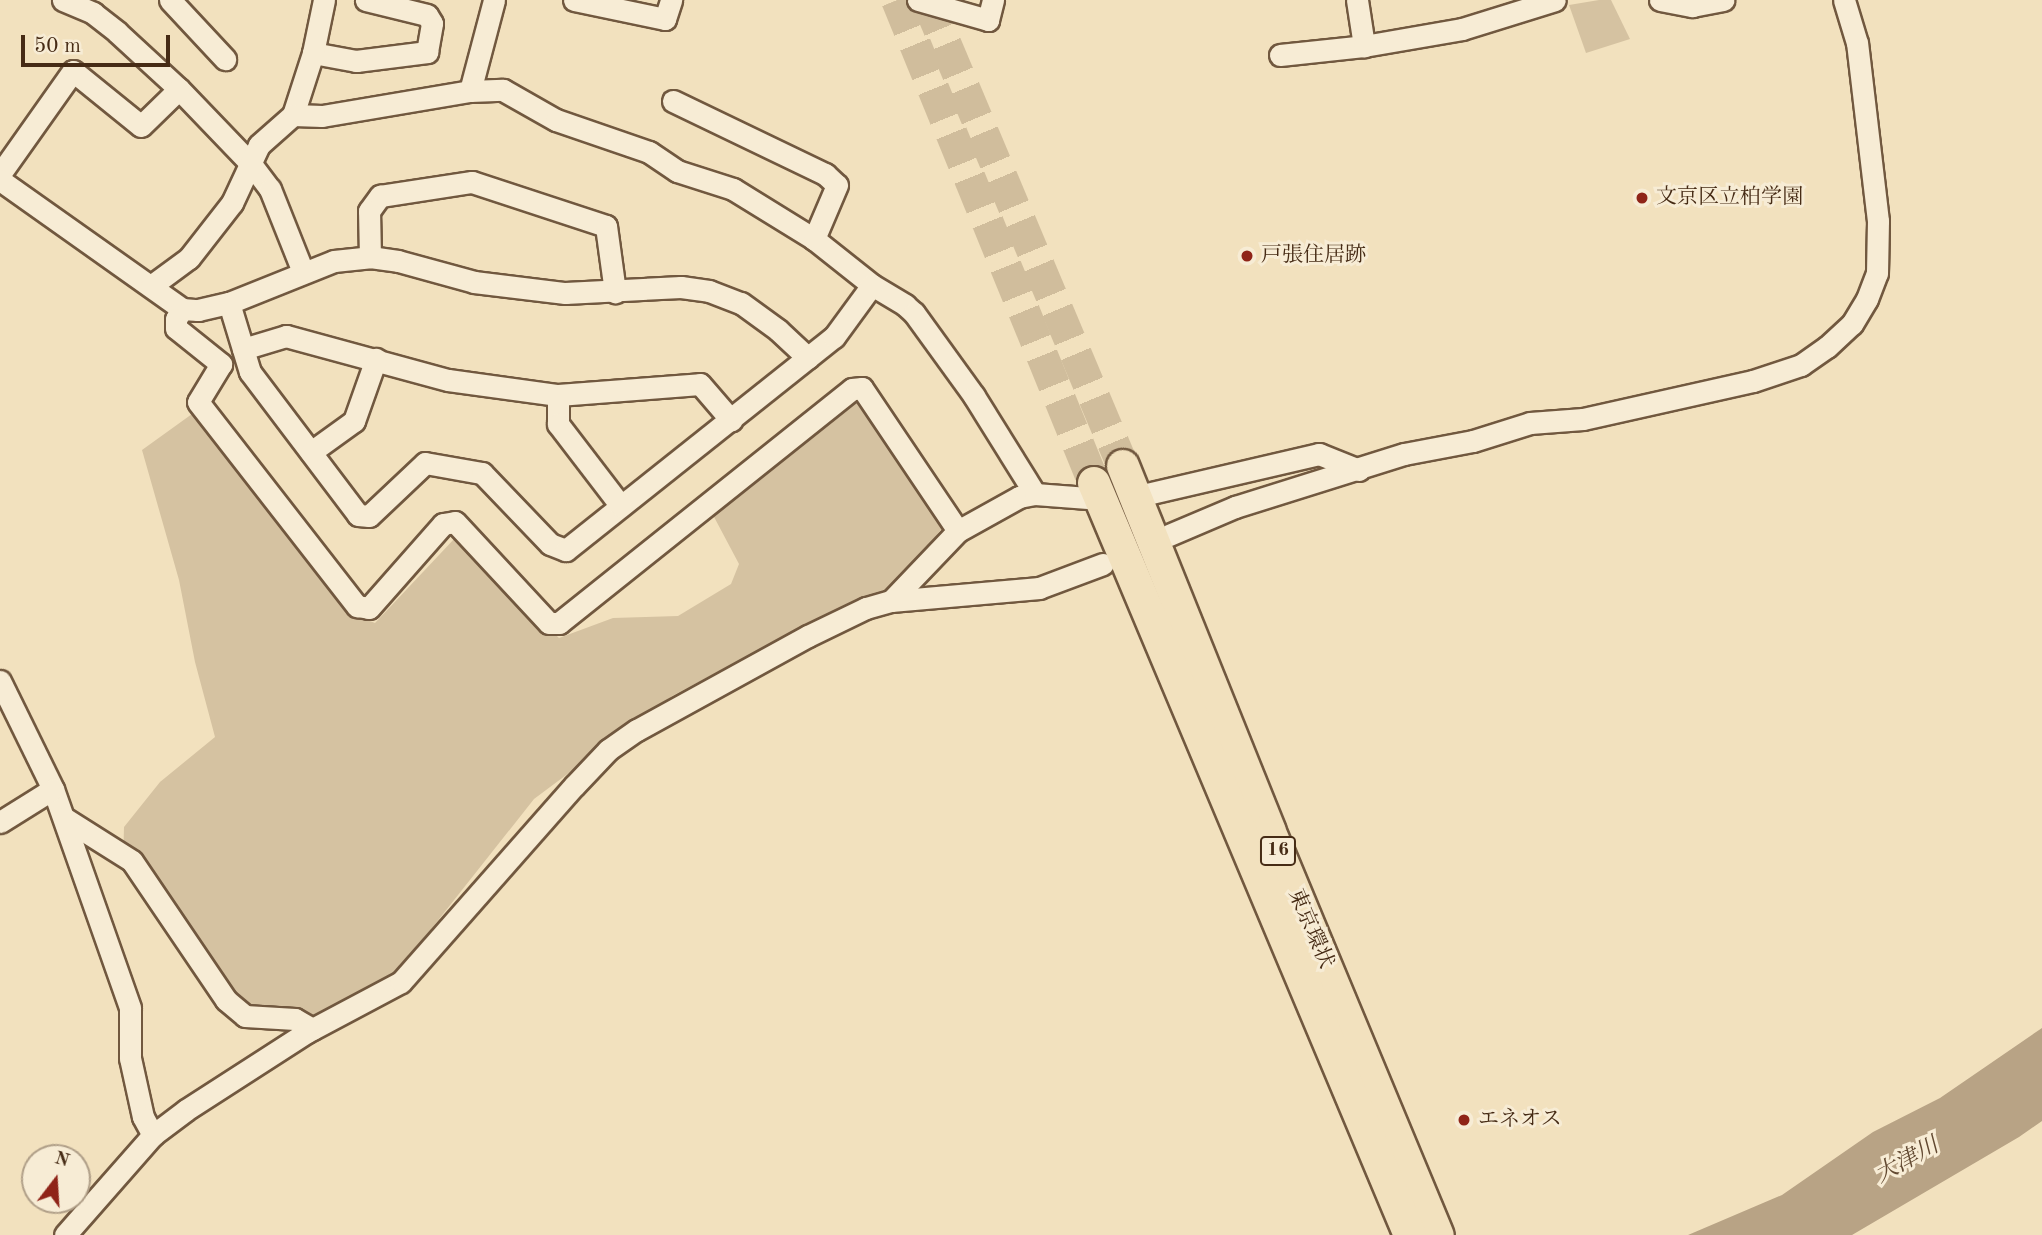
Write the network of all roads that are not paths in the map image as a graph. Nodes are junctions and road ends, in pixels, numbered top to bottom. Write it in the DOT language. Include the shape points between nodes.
graph roads {
  1 [pos="63,0"];
  2 [pos="170,0"];
  3 [pos="324,0"];
  4 [pos="366,0"];
  5 [pos="494,0"];
  6 [pos="574,0"];
  7 [pos="671,0"];
  8 [pos="918,0"];
  9 [pos="993,0"];
  10 [pos="1357,0"];
  11 [pos="1550,0"];
  12 [pos="1660,0"];
  13 [pos="1723,0"];
  14 [pos="1844,0"];
  15 [pos="1364,46"];
  16 [pos="313,53"];
  17 [pos="1280,55"];
  18 [pos="225,59"];
  19 [pos="179,89"];
  20 [pos="470,91"];
  21 [pos="673,101"];
  22 [pos="293,115"];
  23 [pos="251,164"];
  24 [pos="0,174"];
  25 [pos="0,180"];
  26 [pos="814,239"];
  27 [pos="370,257"];
  28 [pos="303,272"];
  29 [pos="872,285"];
  30 [pos="151,286"];
  31 [pos="615,292"];
  32 [pos="229,303"];
  33 [pos="182,309"];
  34 [pos="243,349"];
  35 [pos="808,358"];
  36 [pos="376,359"];
  37 [pos="558,394"];
  38 [pos="731,420"];
  39 [pos="311,452"];
  40 [pos="1122,466"];
  41 [pos="1359,470"];
  42 [pos="1098,491"];
  43 [pos="1035,494"];
  44 [pos="1135,497"];
  45 [pos="621,506"];
  46 [pos="958,531"];
  47 [pos="1169,536"];
  48 [pos="1103,564"];
  49 [pos="891,601"];
  50 [pos="0,681"];
  51 [pos="53,789"];
  52 [pos="64,818"];
  53 [pos="0,822"];
  54 [pos="312,1029"];
  55 [pos="153,1135"];
  56 [pos="65,1235"];
  57 [pos="1410,1235"];
  58 [pos="1438,1235"];
  1 -- 19 [label="street" via="93,13"];
  2 -- 18 [label="street"];
  3 -- 16 [label="street"];
  4 -- 16 [label="street" via="427,15 432,23 427,52 356,61"];
  5 -- 20 [label="street"];
  6 -- 7 [label="street" via="665,19"];
  8 -- 9 [label="street" via="988,20"];
  10 -- 15 [label="street"];
  11 -- 15 [label="street" via="1462,29"];
  12 -- 13 [label="street" via="1692,6"];
  14 -- 41 [label="street" via="1857,43 1878,221 1877,273 1852,324 1801,365 1753,381 1583,419 1530,423 1474,441 1404,454"];
  15 -- 17 [label="street"];
  16 -- 22 [label="street"];
  19 -- 23 [label="street"];
  19 -- 24 [label="street" via="141,126 73,71"];
  20 -- 22 [label="street" via="322,116"];
  20 -- 26 [label="street" via="503,90 556,120 649,152 677,171 733,190"];
  21 -- 26 [label="street" via="825,174 837,185"];
  22 -- 23 [label="street" via="259,145"];
  23 -- 28 [label="street" via="270,189"];
  23 -- 30 [label="street" via="232,203 190,258"];
  25 -- 30 [label="street"];
  26 -- 29 [label="street"];
  27 -- 28 [label="street" via="334,261"];
  27 -- 31 [label="street" via="474,282 565,293"];
  27 -- 31 [label="street" via="369,211 380,196 471,182 606,226"];
  28 -- 32 [label="street"];
  29 -- 35 [label="street" via="834,337"];
  29 -- 43 [label="street" via="914,313 974,396"];
  30 -- 33 [label="street"];
  31 -- 35 [label="street" via="681,287 709,291 741,303"];
  32 -- 33 [label="street"];
  32 -- 34 [label="street"];
  33 -- 46 [label="street" via="176,328 221,364 198,402 357,606 369,608 443,524 455,522 549,623 559,623 852,389 862,388"];
  34 -- 36 [label="street" via="286,336"];
  34 -- 39 [label="street" via="250,372"];
  35 -- 38 [label="street"];
  36 -- 37 [label="street" via="448,380"];
  36 -- 39 [label="street" via="354,421"];
  37 -- 38 [label="street" via="700,384"];
  37 -- 45 [label="street" via="558,424"];
  38 -- 45 [label="street"];
  39 -- 45 [label="street" via="364,518 425,463 482,473 558,549 572,546"];
  40 -- 44 [label="highway, 東京環状 / 16"];
  41 -- 44 [label="street" via="1319,454"];
  41 -- 47 [label="street" via="1235,507"];
  42 -- 43 [label="street"];
  42 -- 57 [label="highway, 東京環状 / 16"];
  43 -- 46 [label="street" via="1019,497"];
  44 -- 58 [label="highway, 東京環状 / 16"];
  46 -- 49 [label="street"];
  48 -- 49 [label="street" via="1039,589"];
  49 -- 54 [label="street" via="808,636 608,750 401,982"];
  50 -- 51 [label="street"];
  51 -- 52 [label="street"];
  51 -- 53 [label="street"];
  52 -- 54 [label="street" via="132,861 226,1000 245,1016 295,1019"];
  52 -- 55 [label="street" via="130,1008 130,1058 143,1117"];
  54 -- 55 [label="street"];
  55 -- 56 [label="street"];
}
